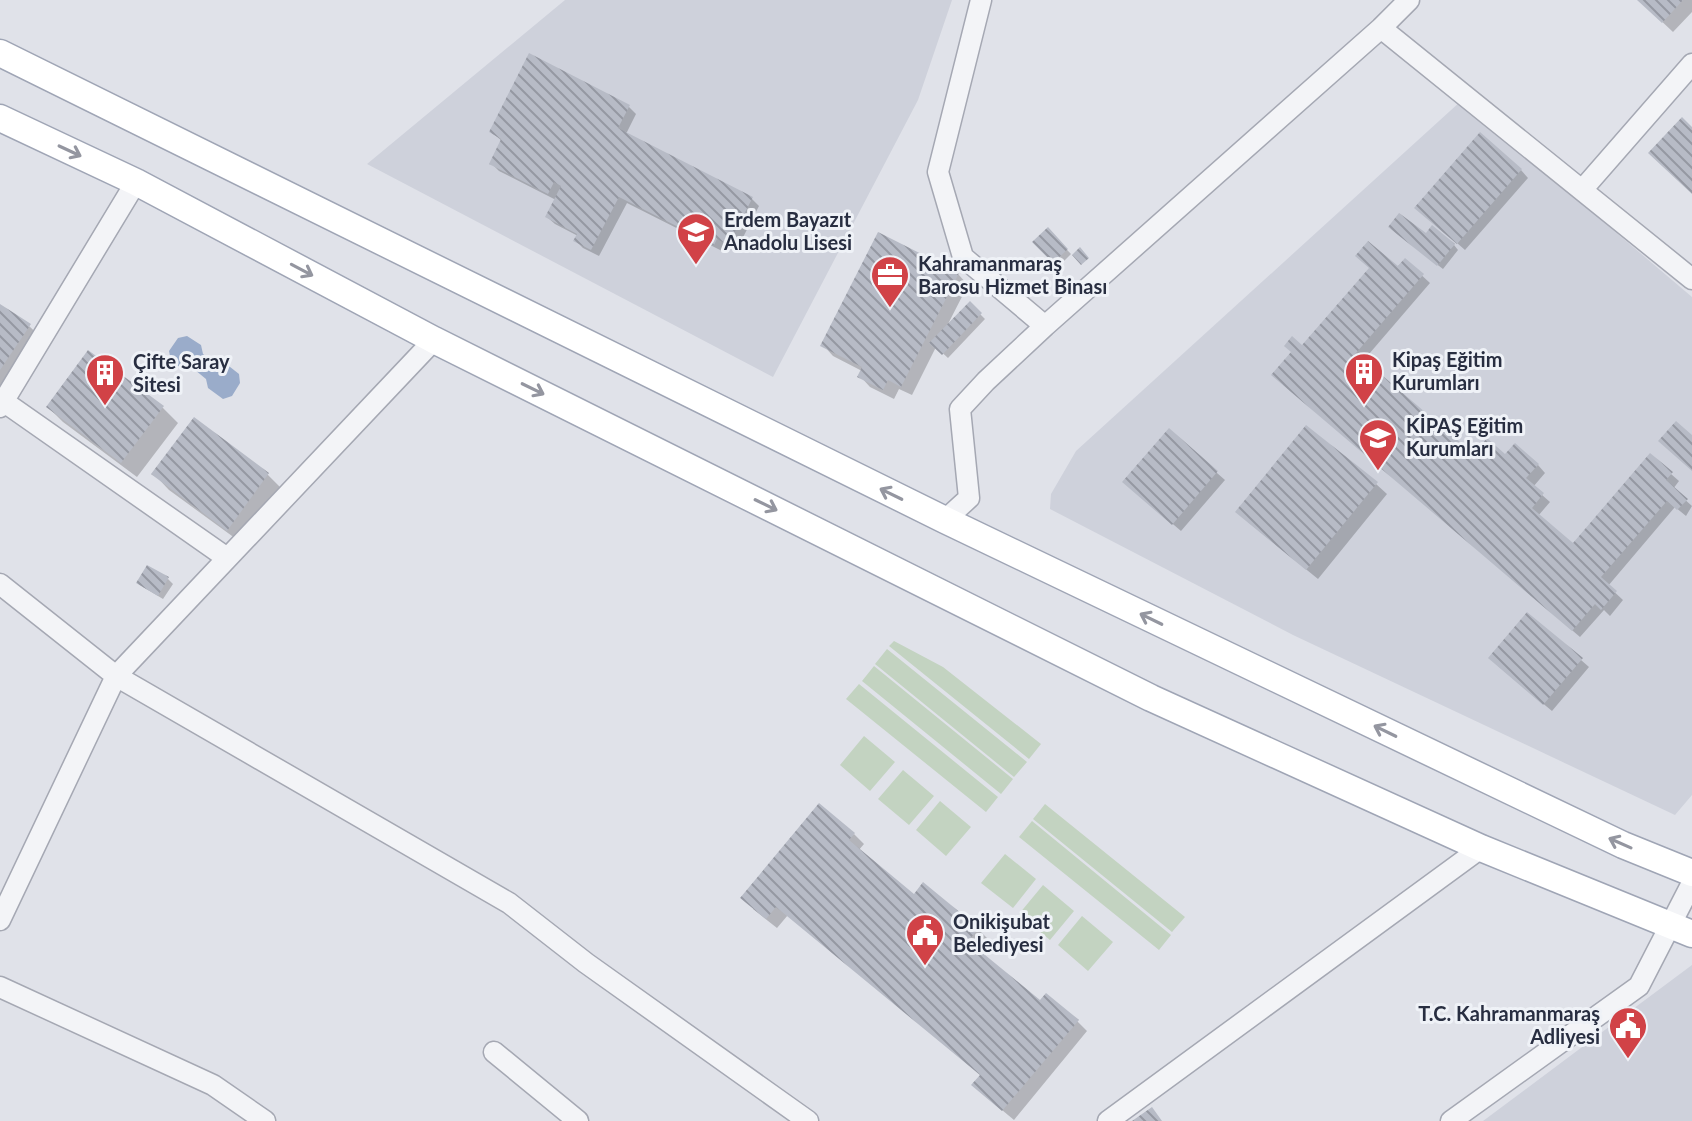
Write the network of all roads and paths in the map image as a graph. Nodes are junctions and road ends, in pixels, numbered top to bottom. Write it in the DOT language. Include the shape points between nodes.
graph roads {
  1 [pos="981,0"];
  2 [pos="1409,0"];
  3 [pos="1381,28"];
  4 [pos="0,53"];
  5 [pos="1692,64"];
  6 [pos="0,118"];
  7 [pos="136,182"];
  8 [pos="1582,190"];
  9 [pos="1692,279"];
  10 [pos="1045,326"];
  11 [pos="434,340"];
  12 [pos="1,403"];
  13 [pos="945,520"];
  14 [pos="227,558"];
  15 [pos="0,584"];
  16 [pos="116,676"];
  17 [pos="1481,848"];
  18 [pos="1692,873"];
  19 [pos="1692,883"];
  20 [pos="0,920"];
  21 [pos="1682,930"];
  22 [pos="0,987"];
  23 [pos="494,1052"];
  24 [pos="265,1121"];
  25 [pos="578,1121"];
  26 [pos="808,1121"];
  27 [pos="1108,1121"];
  28 [pos="1451,1121"];
  1 -- 10 [label="street" via="938,172 963,257"];
  2 -- 3 [label="street"];
  3 -- 8 [label="street"];
  3 -- 10 [label="street"];
  13 -- 4 [label="main road, one-way"];
  5 -- 8 [label="street"];
  6 -- 7 [label="main road, one-way"];
  7 -- 11 [label="main road, one-way"];
  7 -- 12 [label="street"];
  8 -- 9 [label="street"];
  10 -- 13 [label="street" via="960,409 969,498"];
  11 -- 14 [label="street"];
  11 -- 17 [label="main road, one-way" via="1151,698"];
  12 -- 14 [label="street"];
  18 -- 13 [label="main road, one-way" via="1623,845"];
  14 -- 16 [label="street"];
  15 -- 16 [label="street"];
  16 -- 20 [label="street"];
  16 -- 26 [label="street" via="509,903"];
  17 -- 21 [label="main road"];
  17 -- 27 [label="street"];
  19 -- 21 [label="street"];
  21 -- 28 [label="street" via="1639,986"];
  22 -- 24 [label="street" via="213,1085"];
  23 -- 25 [label="street"];
}
